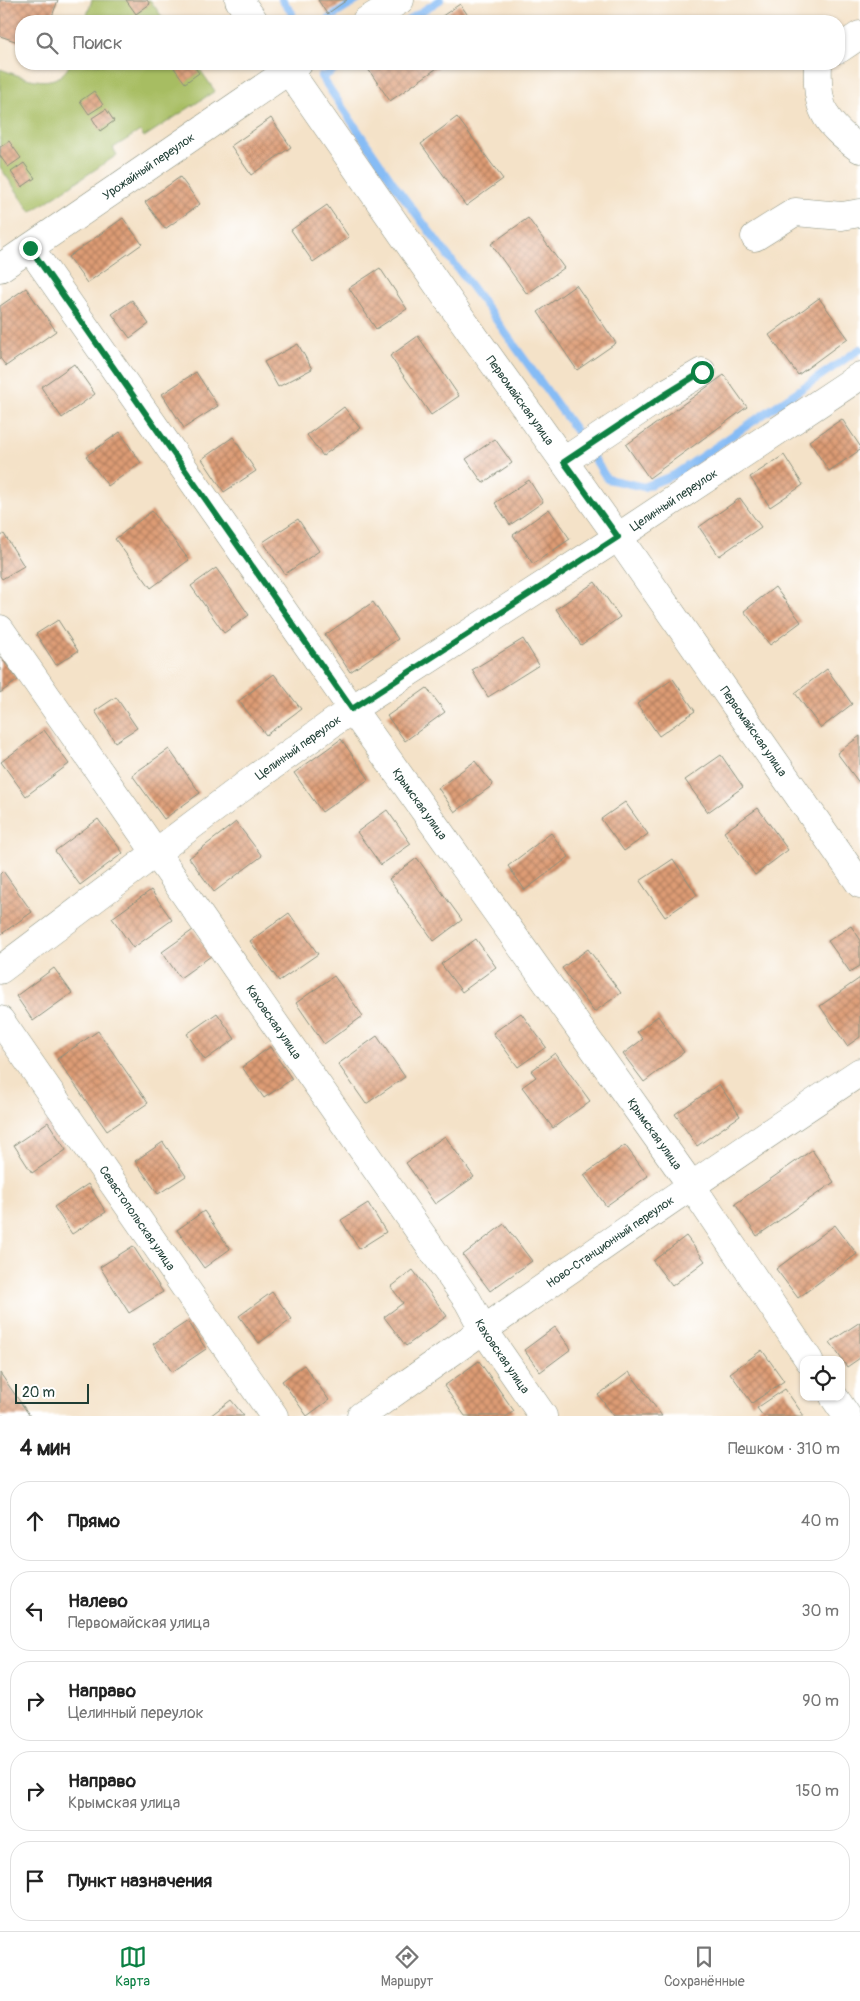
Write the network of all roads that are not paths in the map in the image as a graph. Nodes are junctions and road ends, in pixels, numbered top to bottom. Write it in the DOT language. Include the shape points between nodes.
graph roads {
  1 [pos="239,0"];
  2 [pos="400,0"];
  3 [pos="250,15"];
  4 [pos="376,15"];
  5 [pos="860,35"];
  6 [pos="845,45"];
  7 [pos="284,70"];
  8 [pos="293,70"];
  9 [pos="818,70"];
  10 [pos="860,149"];
  11 [pos="860,213"];
  12 [pos="755,238"];
  13 [pos="30,248"];
  14 [pos="0,268"];
  15 [pos="702,372"];
  16 [pos="859,378"];
  17 [pos="564,462"];
  18 [pos="618,537"];
  19 [pos="0,629"];
  20 [pos="352,709"];
  21 [pos="155,854"];
  22 [pos="860,884"];
  23 [pos="0,970"];
  24 [pos="0,1020"];
  25 [pos="860,1072"];
  26 [pos="691,1185"];
  27 [pos="483,1329"];
  28 [pos="806,1356"];
  29 [pos="837,1401"];
  30 [pos="274,1416"];
  31 [pos="362,1416"];
  32 [pos="543,1416"];
  33 [pos="847,1416"];
  1 -- 3 [label="street"];
  2 -- 4 [label="street"];
  5 -- 6 [label="street"];
  7 -- 13 [label="street, Урожайный переулок"];
  8 -- 17 [label="street, Первомайская улица" via="451,304"];
  9 -- 10 [label="street" via="817,89 825,117 841,136"];
  11 -- 12 [label="street" via="842,216 796,212"];
  13 -- 14 [label="street, Урожайный переулок"];
  13 -- 20 [label="street, Крымская улица"];
  15 -- 17 [label="street"];
  16 -- 18 [label="street, Целинный переулок"];
  17 -- 18 [label="street, Первомайская улица"];
  18 -- 20 [label="street, Целинный переулок"];
  18 -- 22 [label="street, Первомайская улица"];
  19 -- 21 [label="street, Каховская улица"];
  20 -- 21 [label="street, Целинный переулок"];
  20 -- 26 [label="street, Крымская улица"];
  21 -- 23 [label="street, Целинный переулок"];
  21 -- 27 [label="street, Каховская улица" via="468,1301"];
  24 -- 30 [label="street, Севастопольская улица"];
  25 -- 26 [label="street, Ново-Станционный переулок"];
  26 -- 27 [label="street, Ново-Станционный переулок"];
  26 -- 28 [label="street, Крымская улица"];
  27 -- 31 [label="street, Ново-Станционный переулок"];
  27 -- 32 [label="street, Каховская улица"];
  29 -- 33 [label="street"];
}
